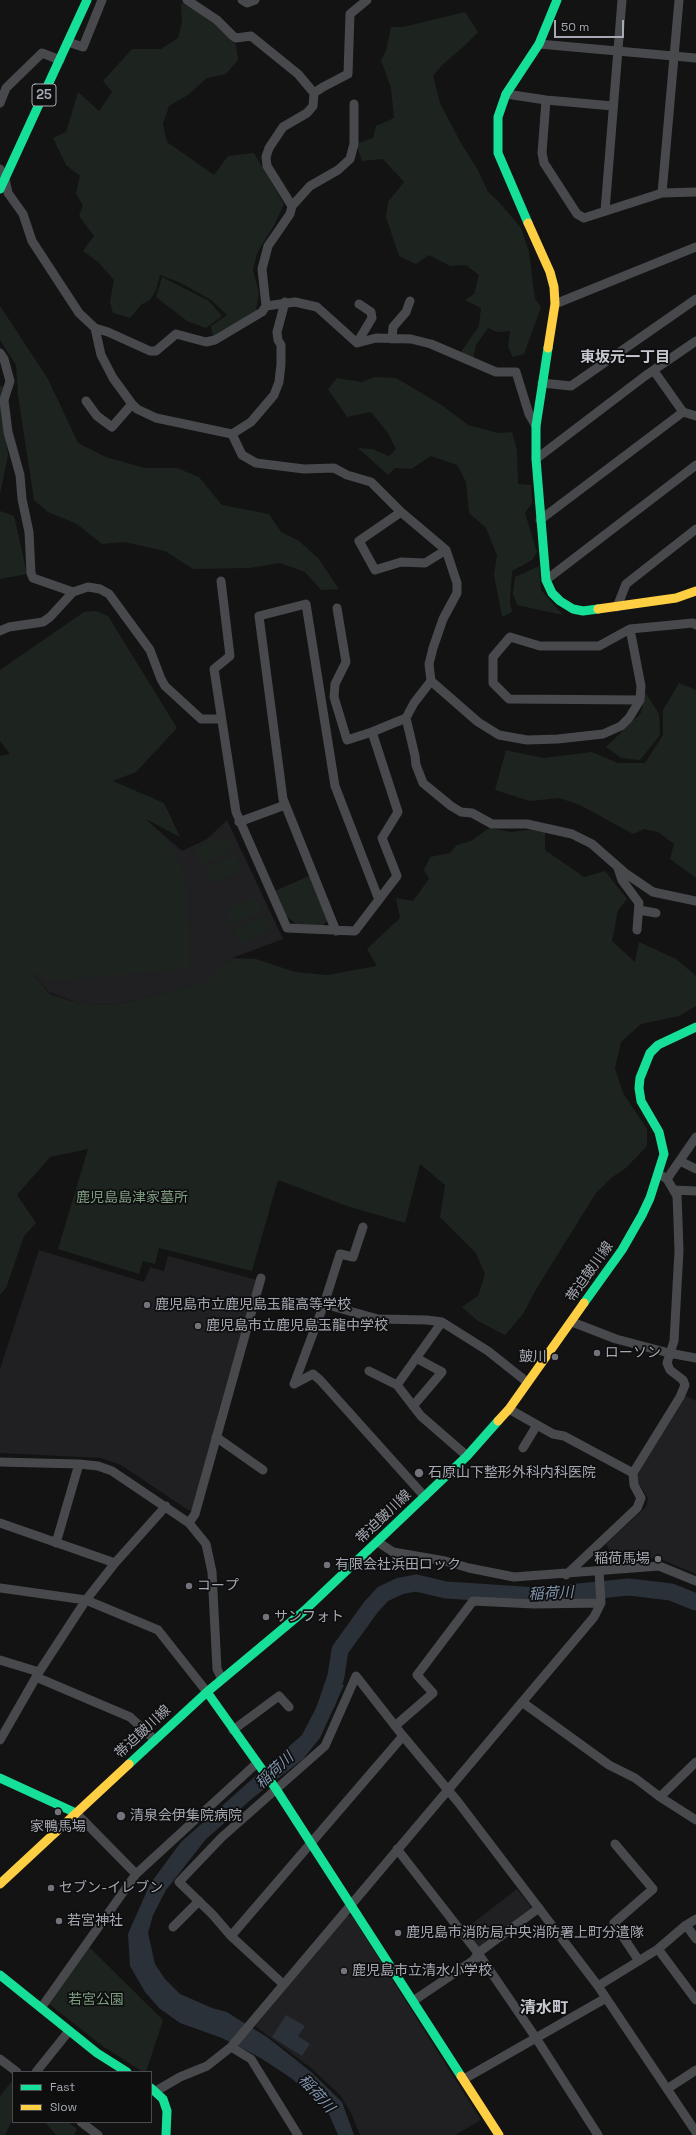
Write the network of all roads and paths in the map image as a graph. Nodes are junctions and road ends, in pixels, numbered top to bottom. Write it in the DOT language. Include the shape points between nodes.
graph roads {
  1 [pos="87,0"];
  2 [pos="102,0"];
  3 [pos="187,0"];
  4 [pos="242,0"];
  5 [pos="255,0"];
  6 [pos="367,0"];
  7 [pos="557,0"];
  8 [pos="622,0"];
  9 [pos="679,0"];
  10 [pos="68,42"];
  11 [pos="540,44"];
  12 [pos="618,52"];
  13 [pos="674,56"];
  14 [pos="696,58"];
  15 [pos="60,60"];
  16 [pos="314,93"];
  17 [pos="506,94"];
  18 [pos="546,100"];
  19 [pos="0,101"];
  20 [pos="354,104"];
  21 [pos="613,106"];
  22 [pos="0,169"];
  23 [pos="5,179"];
  24 [pos="0,190"];
  25 [pos="696,192"];
  26 [pos="662,193"];
  27 [pos="292,206"];
  28 [pos="605,211"];
  29 [pos="696,247"];
  30 [pos="696,299"];
  31 [pos="285,302"];
  32 [pos="410,302"];
  33 [pos="360,304"];
  34 [pos="555,304"];
  35 [pos="266,306"];
  36 [pos="95,328"];
  37 [pos="392,339"];
  38 [pos="696,341"];
  39 [pos="357,343"];
  40 [pos="0,353"];
  41 [pos="654,371"];
  42 [pos="542,383"];
  43 [pos="86,401"];
  44 [pos="132,404"];
  45 [pos="683,412"];
  46 [pos="696,416"];
  47 [pos="536,426"];
  48 [pos="232,434"];
  49 [pos="536,459"];
  50 [pos="696,465"];
  51 [pos="401,512"];
  52 [pos="540,520"];
  53 [pos="696,529"];
  54 [pos="446,550"];
  55 [pos="546,580"];
  56 [pos="221,581"];
  57 [pos="696,591"];
  58 [pos="73,592"];
  59 [pos="617,607"];
  60 [pos="337,608"];
  61 [pos="696,625"];
  62 [pos="630,629"];
  63 [pos="0,632"];
  64 [pos="432,681"];
  65 [pos="640,700"];
  66 [pos="406,718"];
  67 [pos="221,719"];
  68 [pos="372,732"];
  69 [pos="285,805"];
  70 [pos="239,822"];
  71 [pos="617,867"];
  72 [pos="378,900"];
  73 [pos="696,901"];
  74 [pos="639,910"];
  75 [pos="656,913"];
  76 [pos="636,930"];
  77 [pos="336,931"];
  78 [pos="696,1028"];
  79 [pos="696,1137"];
  80 [pos="680,1161"];
  81 [pos="696,1169"];
  82 [pos="659,1174"];
  83 [pos="667,1179"];
  84 [pos="674,1190"];
  85 [pos="696,1191"];
  86 [pos="363,1228"];
  87 [pos="260,1278"];
  88 [pos="324,1304"];
  89 [pos="442,1322"];
  90 [pos="572,1322"];
  91 [pos="669,1353"];
  92 [pos="416,1358"];
  93 [pos="696,1358"];
  94 [pos="369,1371"];
  95 [pos="528,1382"];
  96 [pos="397,1385"];
  97 [pos="413,1406"];
  98 [pos="509,1409"];
  99 [pos="537,1425"];
  100 [pos="216,1437"];
  101 [pos="523,1448"];
  102 [pos="467,1456"];
  103 [pos="0,1462"];
  104 [pos="79,1464"];
  105 [pos="263,1470"];
  106 [pos="633,1472"];
  107 [pos="425,1497"];
  108 [pos="166,1506"];
  109 [pos="0,1523"];
  110 [pos="189,1523"];
  111 [pos="378,1542"];
  112 [pos="56,1543"];
  113 [pos="115,1563"];
  114 [pos="599,1573"];
  115 [pos="566,1574"];
  116 [pos="696,1581"];
  117 [pos="0,1588"];
  118 [pos="86,1600"];
  119 [pos="601,1601"];
  120 [pos="0,1660"];
  121 [pos="37,1674"];
  122 [pos="222,1680"];
  123 [pos="206,1692"];
  124 [pos="522,1702"];
  125 [pos="289,1707"];
  126 [pos="395,1726"];
  127 [pos="234,1730"];
  128 [pos="402,1736"];
  129 [pos="0,1740"];
  130 [pos="155,1740"];
  131 [pos="696,1762"];
  132 [pos="258,1764"];
  133 [pos="0,1778"];
  134 [pos="276,1788"];
  135 [pos="448,1791"];
  136 [pos="660,1797"];
  137 [pos="76,1812"];
  138 [pos="696,1820"];
  139 [pos="311,1842"];
  140 [pos="616,1844"];
  141 [pos="397,1849"];
  142 [pos="136,1874"];
  143 [pos="0,1884"];
  144 [pos="199,1901"];
  145 [pos="350,1904"];
  146 [pos="540,1908"];
  147 [pos="696,1919"];
  148 [pos="686,1925"];
  149 [pos="173,1927"];
  150 [pos="231,1936"];
  151 [pos="696,1939"];
  152 [pos="658,1949"];
  153 [pos="478,1953"];
  154 [pos="639,1961"];
  155 [pos="0,1975"];
  156 [pos="283,1984"];
  157 [pos="598,1986"];
  158 [pos="606,1998"];
  159 [pos="696,2000"];
  160 [pos="413,2001"];
  161 [pos="41,2008"];
  162 [pos="69,2031"];
  163 [pos="536,2038"];
  164 [pos="231,2047"];
  165 [pos="0,2059"];
  166 [pos="696,2070"];
  167 [pos="16,2071"];
  168 [pos="37,2071"];
  169 [pos="125,2071"];
  170 [pos="464,2079"];
  171 [pos="154,2089"];
  172 [pos="667,2089"];
  173 [pos="82,2123"];
  174 [pos="696,2132"];
  175 [pos="98,2135"];
  176 [pos="166,2135"];
  177 [pos="298,2135"];
  178 [pos="499,2135"];
  179 [pos="598,2135"];
  1 -- 10 [label="street, 25"];
  2 -- 10 [label="street" via="83,46"];
  3 -- 16 [label="street" via="217,20 236,38 251,36 298,74"];
  4 -- 5 [label="street" via="247,3"];
  6 -- 16 [label="street" via="350,14 348,74"];
  7 -- 11 [label="street"];
  8 -- 12 [label="street"];
  9 -- 13 [label="street"];
  10 -- 15 [label="street, 25"];
  11 -- 12 [label="street"];
  11 -- 17 [label="street"];
  12 -- 13 [label="street"];
  12 -- 21 [label="street"];
  13 -- 14 [label="street"];
  13 -- 26 [label="street"];
  15 -- 19 [label="street" via="42,52 6,88"];
  15 -- 23 [label="street, 25"];
  16 -- 27 [label="street" via="313,106 307,113 283,127 266,157 267,166"];
  17 -- 18 [label="street"];
  17 -- 34 [label="street" via="498,118 498,153 550,272"];
  18 -- 21 [label="street"];
  18 -- 28 [label="street" via="542,153 544,163 577,214 584,218"];
  20 -- 27 [label="street" via="354,144 350,159 338,170 310,186"];
  21 -- 28 [label="street"];
  22 -- 23 [label="street"];
  23 -- 24 [label="street, 25"];
  23 -- 36 [label="street" via="8,193 22,214 32,241 79,313"];
  25 -- 26 [label="street"];
  26 -- 28 [label="street"];
  27 -- 35 [label="street" via="263,258 262,282"];
  29 -- 34 [label="street"];
  30 -- 42 [label="street" via="571,386"];
  31 -- 35 [label="street"];
  31 -- 39 [label="street" via="317,307"];
  31 -- 48 [label="street" via="278,332 281,364 274,395 251,422"];
  32 -- 37 [label="street" via="406,312 393,327"];
  33 -- 39 [label="street" via="371,312 372,318"];
  34 -- 42 [label="street"];
  35 -- 36 [label="street" via="262,312 215,340 206,342 176,334 156,350 150,351"];
  36 -- 44 [label="street" via="101,355 113,378"];
  37 -- 39 [label="street" via="376,338"];
  37 -- 47 [label="street" via="411,339 431,344 496,372 516,372 529,414"];
  38 -- 41 [label="street"];
  40 -- 58 [label="street" via="10,381 4,400 8,432 20,475 29,532 31,573 33,578"];
  41 -- 45 [label="street"];
  41 -- 49 [label="street"];
  42 -- 47 [label="street"];
  43 -- 44 [label="street" via="97,416 112,427"];
  44 -- 48 [label="street" via="156,418"];
  45 -- 46 [label="street"];
  45 -- 52 [label="street"];
  47 -- 49 [label="street"];
  48 -- 51 [label="street" via="242,455 248,460 304,469 341,470 347,475 371,482"];
  49 -- 52 [label="street"];
  50 -- 55 [label="street"];
  51 -- 54 [label="street"];
  51 -- 54 [label="street" via="359,541 375,570 401,562 425,563"];
  52 -- 55 [label="street"];
  53 -- 59 [label="street" via="626,584"];
  54 -- 64 [label="street" via="457,583 457,593 443,619 433,648 429,664"];
  55 -- 59 [label="street" via="552,593 573,609 583,611"];
  56 -- 67 [label="street" via="230,656 214,669"];
  57 -- 59 [label="street" via="676,598"];
  58 -- 63 [label="street" via="43,622 9,627"];
  58 -- 67 [label="street" via="88,587 110,594 150,650 165,686 200,719"];
  60 -- 68 [label="street" via="346,662 336,684 334,697 347,740"];
  61 -- 62 [label="street" via="693,623"];
  62 -- 65 [label="street" via="641,686"];
  62 -- 65 [label="street" via="599,646 540,646 510,636 493,657 493,683 509,699"];
  64 -- 65 [label="street" via="489,729 499,735 527,740 603,734 621,726"];
  64 -- 66 [label="street" via="414,703"];
  66 -- 68 [label="street"];
  66 -- 71 [label="street" via="416,765 423,783 446,803 492,824 527,824 572,834 592,844"];
  67 -- 70 [label="street"];
  68 -- 72 [label="street" via="398,812 382,838 397,876"];
  69 -- 70 [label="street"];
  69 -- 72 [label="street" via="259,616 306,604 335,786"];
  69 -- 77 [label="street"];
  70 -- 77 [label="street" via="287,928"];
  71 -- 73 [label="street" via="653,892"];
  71 -- 74 [label="street" via="622,880 639,903"];
  72 -- 77 [label="street" via="355,931"];
  74 -- 75 [label="street"];
  74 -- 76 [label="street"];
  78 -- 82 [label="street, 帯迫皷川線" via="658,1044 650,1054 640,1078 641,1102 662,1141 664,1154"];
  79 -- 80 [label="street"];
  80 -- 81 [label="street"];
  80 -- 83 [label="street"];
  82 -- 83 [label="street"];
  82 -- 90 [label="street, 帯迫皷川線" via="650,1198 622,1250"];
  83 -- 84 [label="street"];
  84 -- 85 [label="street"];
  84 -- 91 [label="street" via="677,1196 679,1251 674,1341"];
  86 -- 88 [label="street" via="353,1257 340,1254"];
  87 -- 100 [label="street"];
  88 -- 89 [label="street" via="378,1319"];
  88 -- 107 [label="street" via="294,1384 313,1374 320,1380"];
  89 -- 92 [label="street"];
  89 -- 95 [label="street" via="488,1351"];
  90 -- 91 [label="street" via="616,1339"];
  90 -- 95 [label="street, 帯迫皷川線"];
  91 -- 93 [label="street"];
  91 -- 106 [label="street" via="667,1363 670,1370 683,1380 685,1385"];
  92 -- 96 [label="street"];
  92 -- 97 [label="street" via="442,1372"];
  94 -- 96 [label="street"];
  95 -- 98 [label="street, 帯迫皷川線"];
  96 -- 97 [label="street"];
  97 -- 102 [label="street"];
  98 -- 99 [label="street"];
  98 -- 102 [label="street, 帯迫皷川線"];
  99 -- 101 [label="street"];
  99 -- 106 [label="street"];
  100 -- 105 [label="street"];
  100 -- 110 [label="street" via="196,1514"];
  102 -- 107 [label="street, 帯迫皷川線"];
  103 -- 104 [label="street"];
  104 -- 108 [label="street" via="112,1471"];
  104 -- 112 [label="street"];
  106 -- 115 [label="street" via="634,1485 641,1498 637,1508"];
  107 -- 111 [label="street, 帯迫皷川線"];
  108 -- 110 [label="street"];
  108 -- 113 [label="street"];
  109 -- 112 [label="street"];
  110 -- 122 [label="street" via="206,1544 214,1592 217,1669"];
  111 -- 115 [label="street" via="393,1552 514,1577"];
  111 -- 122 [label="street, 帯迫皷川線" via="304,1611"];
  112 -- 113 [label="street"];
  113 -- 118 [label="street"];
  114 -- 115 [label="street"];
  114 -- 116 [label="street" via="659,1566"];
  114 -- 119 [label="street"];
  117 -- 118 [label="street"];
  118 -- 121 [label="street"];
  118 -- 123 [label="street" via="158,1630"];
  119 -- 124 [label="street" via="594,1618"];
  119 -- 126 [label="street" via="534,1604 473,1601 417,1675 433,1693"];
  120 -- 121 [label="street"];
  121 -- 129 [label="street"];
  121 -- 130 [label="street" via="130,1717"];
  122 -- 123 [label="street, 帯迫皷川線"];
  123 -- 127 [label="street"];
  123 -- 130 [label="street, 帯迫皷川線"];
  124 -- 135 [label="street"];
  124 -- 136 [label="street" via="609,1765 635,1778"];
  125 -- 127 [label="street" via="279,1696"];
  126 -- 128 [label="street"];
  126 -- 134 [label="street" via="356,1676 325,1746"];
  127 -- 132 [label="street"];
  128 -- 135 [label="street"];
  128 -- 139 [label="street"];
  130 -- 137 [label="street, 帯迫皷川線"];
  131 -- 136 [label="street"];
  132 -- 134 [label="street"];
  132 -- 142 [label="street"];
  133 -- 137 [label="street"];
  134 -- 139 [label="street"];
  134 -- 144 [label="street" via="222,1837 179,1882"];
  135 -- 141 [label="street"];
  135 -- 146 [label="street"];
  136 -- 138 [label="street"];
  137 -- 142 [label="street"];
  137 -- 143 [label="street, 帯迫皷川線"];
  139 -- 145 [label="street"];
  139 -- 150 [label="street"];
  140 -- 154 [label="street" via="653,1889 614,1923"];
  141 -- 145 [label="street"];
  141 -- 153 [label="street"];
  142 -- 161 [label="street"];
  144 -- 149 [label="street"];
  144 -- 150 [label="street"];
  145 -- 156 [label="street"];
  145 -- 160 [label="street"];
  146 -- 153 [label="street"];
  146 -- 157 [label="street"];
  147 -- 148 [label="street"];
  148 -- 151 [label="street"];
  148 -- 152 [label="street"];
  150 -- 156 [label="street"];
  152 -- 154 [label="street"];
  152 -- 159 [label="street"];
  153 -- 160 [label="street" via="474,1960"];
  153 -- 163 [label="street"];
  154 -- 157 [label="street"];
  155 -- 161 [label="street"];
  156 -- 164 [label="street"];
  157 -- 158 [label="street"];
  158 -- 163 [label="street"];
  158 -- 172 [label="street"];
  160 -- 170 [label="street"];
  161 -- 162 [label="street"];
  162 -- 168 [label="street"];
  162 -- 169 [label="street"];
  163 -- 170 [label="street"];
  163 -- 179 [label="street"];
  164 -- 171 [label="street" via="207,2066"];
  164 -- 177 [label="street" via="251,2059"];
  165 -- 167 [label="street"];
  166 -- 172 [label="street"];
  170 -- 178 [label="street"];
  171 -- 176 [label="street" via="163,2099 167,2111"];
  172 -- 174 [label="street"];
  173 -- 175 [label="street"];
}
